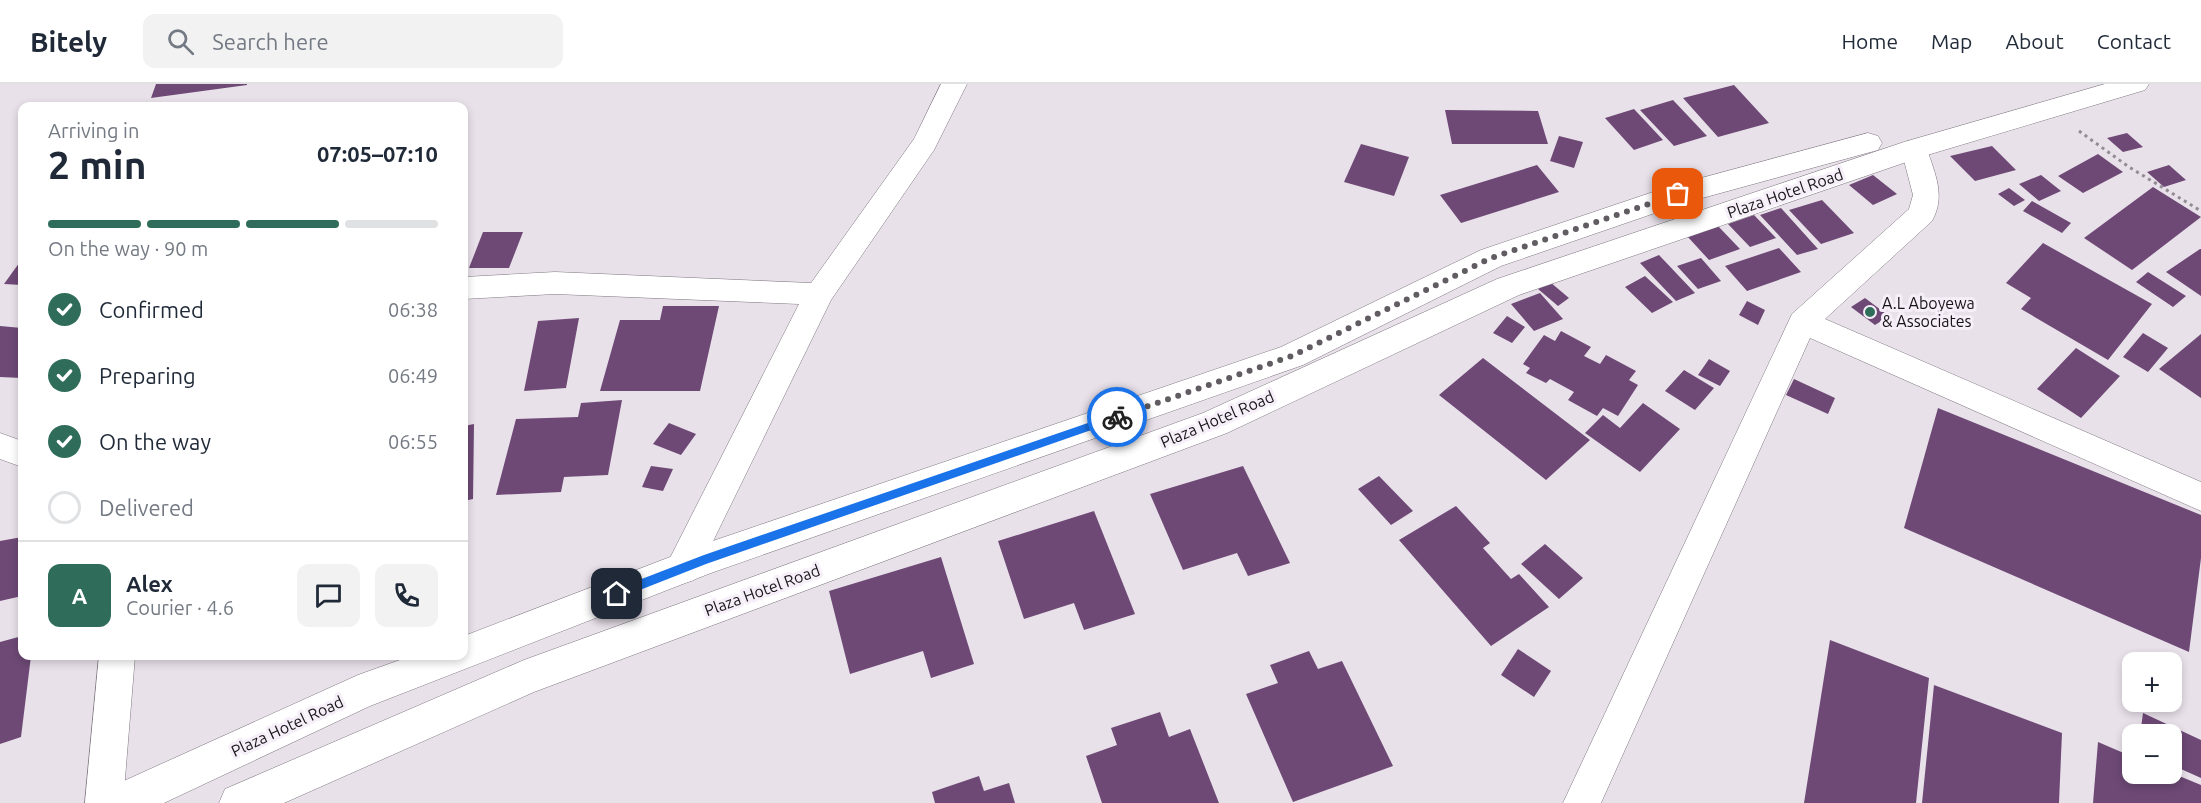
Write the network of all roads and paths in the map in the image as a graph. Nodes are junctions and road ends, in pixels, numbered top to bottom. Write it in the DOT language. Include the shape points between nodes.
graph roads {
  1 [pos="954,84"];
  2 [pos="2074,84"];
  3 [pos="2136,84"];
  4 [pos="2049,110"];
  5 [pos="1914,149"];
  6 [pos="2201,211"];
  7 [pos="468,288"];
  8 [pos="819,294"];
  9 [pos="1802,322"];
  10 [pos="0,446"];
  11 [pos="18,453"];
  12 [pos="2201,497"];
  13 [pos="682,568"];
  14 [pos="468,651"];
  15 [pos="117,660"];
  16 [pos="445,660"];
  17 [pos="104,803"];
  18 [pos="120,803"];
  19 [pos="239,803"];
  20 [pos="1582,803"];
  1 -- 8 [label="street" via="925,143"];
  2 -- 13 [label="main road, Plaza Hotel Road" via="2010,105 1678,194 1491,258 1292,356"];
  3 -- 4 [label="main road, Plaza Hotel Road"];
  4 -- 5 [label="main road, Plaza Hotel Road"];
  4 -- 6 [label="path" via="2129,167"];
  5 -- 9 [label="street" via="1927,195 1922,214"];
  5 -- 19 [label="main road, Plaza Hotel Road" via="1508,287 1215,423 524,678"];
  7 -- 8 [label="street" via="555,283"];
  8 -- 13 [label="street"];
  9 -- 12 [label="street"];
  9 -- 20 [label="street"];
  10 -- 11 [label="street"];
  13 -- 14 [label="main road, Plaza Hotel Road"];
  15 -- 17 [label="street"];
  16 -- 18 [label="main road, Plaza Hotel Road" via="358,693"];
}
